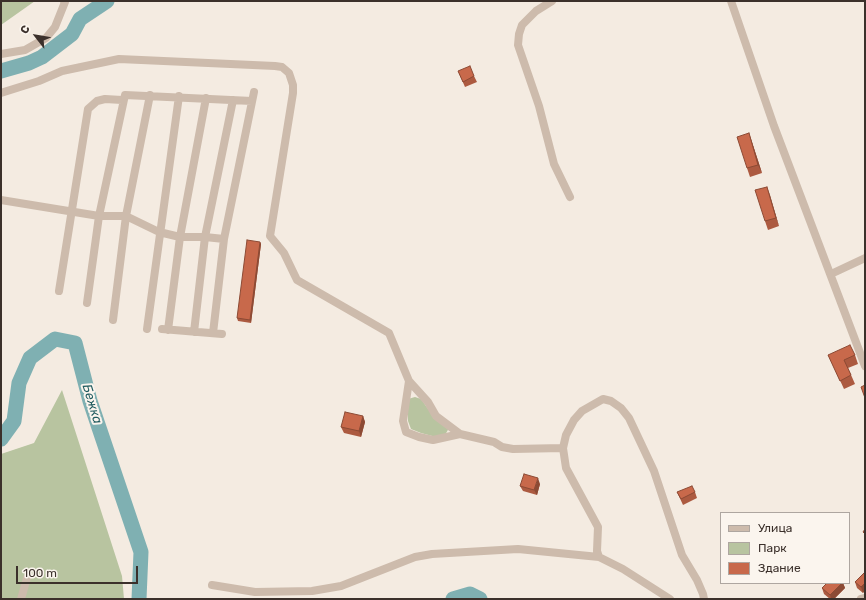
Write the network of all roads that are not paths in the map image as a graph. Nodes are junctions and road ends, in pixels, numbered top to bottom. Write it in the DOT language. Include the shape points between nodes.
graph roads {
  1 [pos="64,1"];
  2 [pos="552,1"];
  3 [pos="731,1"];
  4 [pos="1,54"];
  5 [pos="254,92"];
  6 [pos="1,93"];
  7 [pos="150,95"];
  8 [pos="179,96"];
  9 [pos="206,98"];
  10 [pos="122,100"];
  11 [pos="232,100"];
  12 [pos="252,101"];
  13 [pos="570,197"];
  14 [pos="1,200"];
  15 [pos="71,212"];
  16 [pos="99,216"];
  17 [pos="126,216"];
  18 [pos="159,232"];
  19 [pos="180,237"];
  20 [pos="205,237"];
  21 [pos="224,240"];
  22 [pos="865,258"];
  23 [pos="831,274"];
  24 [pos="58,291"];
  25 [pos="87,303"];
  26 [pos="113,320"];
  27 [pos="147,329"];
  28 [pos="194,332"];
  29 [pos="213,333"];
  30 [pos="222,334"];
  31 [pos="865,366"];
  32 [pos="409,382"];
  33 [pos="460,434"];
  34 [pos="563,448"];
  35 [pos="599,556"];
  36 [pos="27,578"];
  37 [pos="212,585"];
  38 [pos="865,598"];
  39 [pos="22,599"];
  40 [pos="670,599"];
  41 [pos="704,599"];
  42 [pos="861,599"];
  1 -- 4 [label="street" via="55,27 46,38 26,50"];
  2 -- 13 [label="street" via="536,10 525,22 519,34 518,45 539,106 554,164"];
  3 -- 23 [label="street" via="774,126"];
  5 -- 12 [label="street"];
  6 -- 32 [label="street" via="62,71 119,59 282,67 292,78 293,92 270,236 284,253 297,280 389,333"];
  7 -- 8 [label="street"];
  7 -- 10 [label="street" via="125,94"];
  7 -- 17 [label="street"];
  8 -- 9 [label="street"];
  8 -- 18 [label="street"];
  9 -- 11 [label="street"];
  9 -- 19 [label="street"];
  10 -- 15 [label="street" via="97,101 88,109"];
  10 -- 16 [label="street"];
  11 -- 12 [label="street"];
  11 -- 20 [label="street"];
  12 -- 21 [label="street"];
  14 -- 15 [label="street"];
  15 -- 16 [label="street"];
  15 -- 24 [label="street"];
  16 -- 17 [label="street"];
  16 -- 25 [label="street"];
  17 -- 18 [label="street"];
  17 -- 26 [label="street"];
  18 -- 19 [label="street"];
  18 -- 27 [label="street"];
  19 -- 20 [label="street"];
  19 -- 28 [label="street" via="165,329"];
  20 -- 21 [label="street"];
  20 -- 28 [label="street"];
  21 -- 29 [label="street"];
  22 -- 23 [label="street"];
  23 -- 31 [label="street"];
  28 -- 29 [label="street"];
  29 -- 30 [label="street"];
  32 -- 33 [label="street" via="428,402 436,416"];
  32 -- 33 [label="street" via="403,421 406,432 433,440"];
  33 -- 34 [label="street" via="513,449"];
  34 -- 35 [label="street" via="566,468 598,526"];
  34 -- 41 [label="street" via="566,435 582,411 603,399 621,408 629,418 654,471 682,555 697,580"];
  35 -- 37 [label="street" via="518,550 432,554 415,557 341,586 312,591 255,592"];
  35 -- 40 [label="street"];
  36 -- 39 [label="street"];
  38 -- 42 [label="street"];
}
